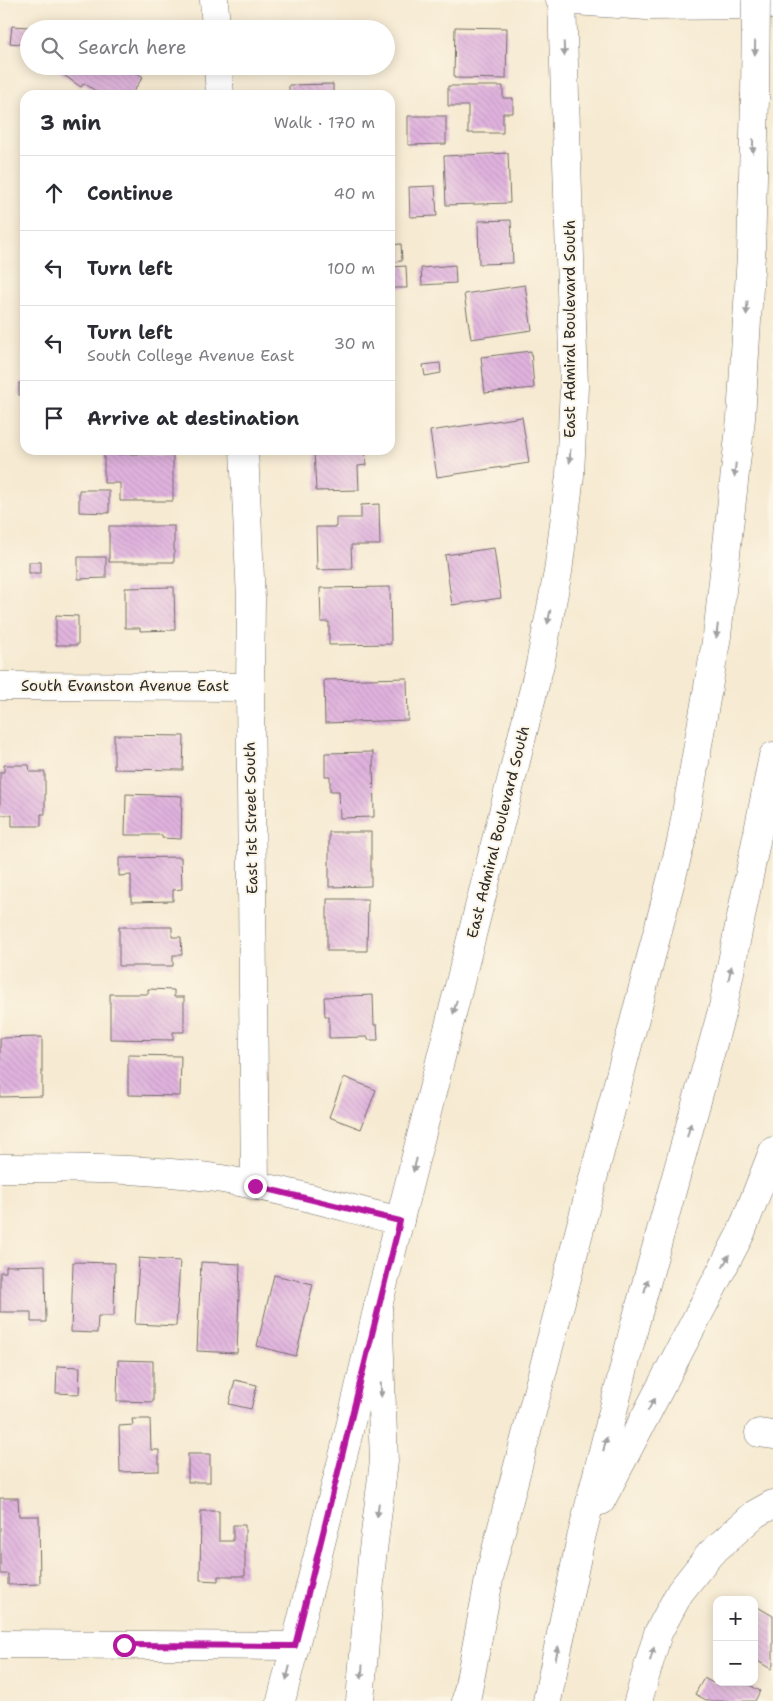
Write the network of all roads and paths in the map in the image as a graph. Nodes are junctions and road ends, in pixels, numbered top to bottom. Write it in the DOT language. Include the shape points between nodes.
graph roads {
  1 [pos="214,0"];
  2 [pos="561,0"];
  3 [pos="756,0"];
  4 [pos="773,5"];
  5 [pos="215,20"];
  6 [pos="219,75"];
  7 [pos="220,90"];
  8 [pos="244,455"];
  9 [pos="0,686"];
  10 [pos="250,686"];
  11 [pos="773,756"];
  12 [pos="773,1151"];
  13 [pos="0,1168"];
  14 [pos="255,1186"];
  15 [pos="400,1221"];
  16 [pos="378,1306"];
  17 [pos="764,1509"];
  18 [pos="580,1542"];
  19 [pos="0,1644"];
  20 [pos="295,1646"];
  21 [pos="282,1701"];
  22 [pos="360,1701"];
  23 [pos="466,1701"];
  24 [pos="547,1701"];
  25 [pos="638,1701"];
  1 -- 5 [label="main road"];
  2 -- 4 [label="main road" via="647,6"];
  2 -- 15 [label="main road, East Admiral Boulevard South, one-way" via="574,386 570,475 558,572 540,664"];
  3 -- 23 [label="main road, one-way, bridge" via="751,255 741,418 717,636 681,842 491,1570"];
  6 -- 7 [label="main road"];
  8 -- 10 [label="main road, East 1st Street South" via="251,599"];
  9 -- 10 [label="main road, South Evanston Avenue East"];
  10 -- 14 [label="main road, East 1st Street South"];
  18 -- 11 [label="main road, one-way" via="635,1324 723,1007"];
  18 -- 12 [label="main road, one-way" via="741,1233"];
  13 -- 14 [label="main road" via="139,1171 214,1178"];
  14 -- 15 [label="main road"];
  15 -- 16 [label="main road, East Admiral Boulevard South"];
  16 -- 20 [label="main road, East Admiral Boulevard South"];
  16 -- 22 [label="main road, one-way" via="384,1461"];
  25 -- 17 [label="main road, one-way" via="658,1633 680,1592 710,1554"];
  24 -- 18 [label="main road, one-way"];
  19 -- 20 [label="main road"];
  20 -- 21 [label="main road, one-way"];
}
